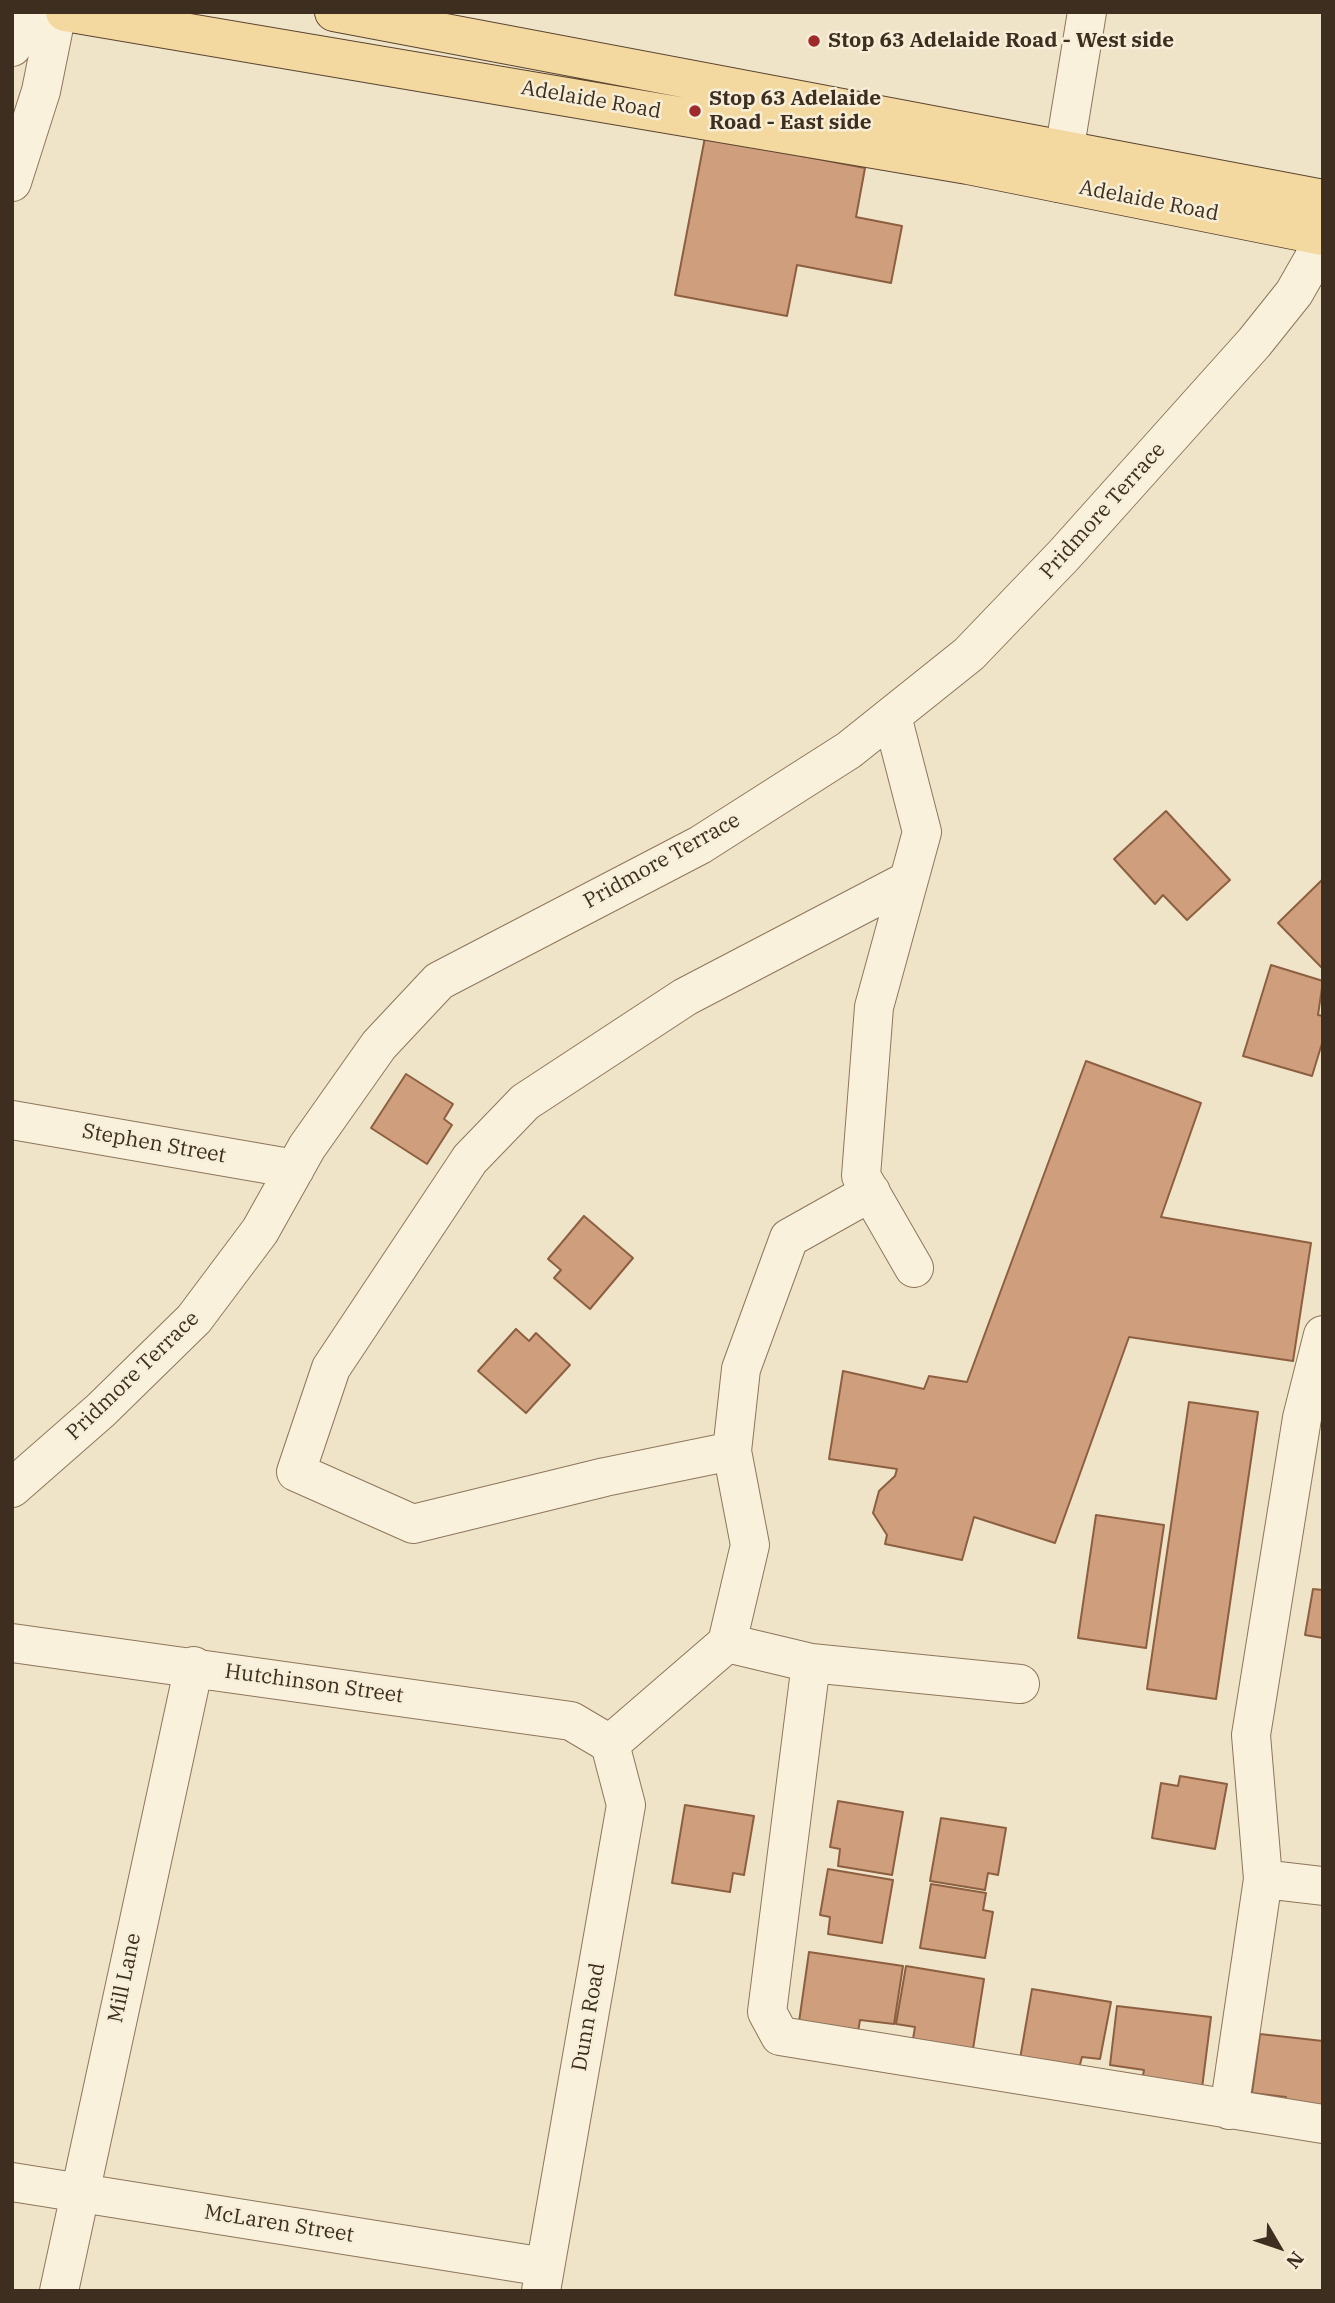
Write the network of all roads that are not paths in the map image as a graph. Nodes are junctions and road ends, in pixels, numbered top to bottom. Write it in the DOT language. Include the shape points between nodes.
graph roads {
  1 [pos="19,12"];
  2 [pos="57,12"];
  3 [pos="65,12"];
  4 [pos="334,12"];
  5 [pos="1087,12"];
  6 [pos="12,47"];
  7 [pos="1062,166"];
  8 [pos="12,182"];
  9 [pos="1322,223"];
  10 [pos="892,716"];
  11 [pos="907,881"];
  12 [pos="12,1120"];
  13 [pos="295,1169"];
  14 [pos="871,1192"];
  15 [pos="914,1268"];
  16 [pos="1323,1335"];
  17 [pos="732,1451"];
  18 [pos="12,1489"];
  19 [pos="12,1643"];
  20 [pos="727,1643"];
  21 [pos="811,1663"];
  22 [pos="194,1666"];
  23 [pos="1020,1684"];
  24 [pos="610,1744"];
  25 [pos="1263,1880"];
  26 [pos="1323,1886"];
  27 [pos="1228,2110"];
  28 [pos="1323,2124"];
  29 [pos="12,2182"];
  30 [pos="78,2191"];
  31 [pos="543,2279"];
  32 [pos="59,2291"];
  1 -- 6 [label="street"];
  2 -- 8 [label="street" via="41,91"];
  3 -- 7 [label="main road, Adelaide Road" via="968,164"];
  4 -- 7 [label="main road, Adelaide Road"];
  5 -- 7 [label="street"];
  7 -- 9 [label="main road, Adelaide Road"];
  9 -- 10 [label="street, Pridmore Terrace" via="1314,258 1254,344 969,653"];
  10 -- 11 [label="street" via="922,832"];
  10 -- 13 [label="street, Pridmore Terrace" via="849,751 700,845 439,981 379,1045"];
  11 -- 14 [label="street" via="874,1007 861,1175"];
  11 -- 17 [label="street" via="685,997 525,1102 470,1159 331,1368 296,1472 413,1524"];
  12 -- 13 [label="street, Stephen Street"];
  13 -- 18 [label="street, Pridmore Terrace" via="260,1231 194,1319"];
  14 -- 15 [label="street"];
  14 -- 17 [label="street" via="789,1238 741,1369"];
  16 -- 25 [label="street" via="1302,1418 1251,1735"];
  17 -- 20 [label="street" via="750,1545"];
  19 -- 22 [label="street, Hutchinson Street"];
  20 -- 21 [label="street"];
  20 -- 24 [label="street"];
  21 -- 23 [label="street"];
  21 -- 27 [label="street" via="767,2012 780,2036"];
  22 -- 24 [label="street, Hutchinson Street" via="571,1721"];
  22 -- 30 [label="street, Mill Lane"];
  24 -- 31 [label="street, Dunn Road" via="626,1805"];
  25 -- 26 [label="street"];
  25 -- 27 [label="street"];
  27 -- 28 [label="street"];
  29 -- 30 [label="street, McLaren Street"];
  30 -- 31 [label="street, McLaren Street"];
  30 -- 32 [label="street, Mill Lane"];
}
